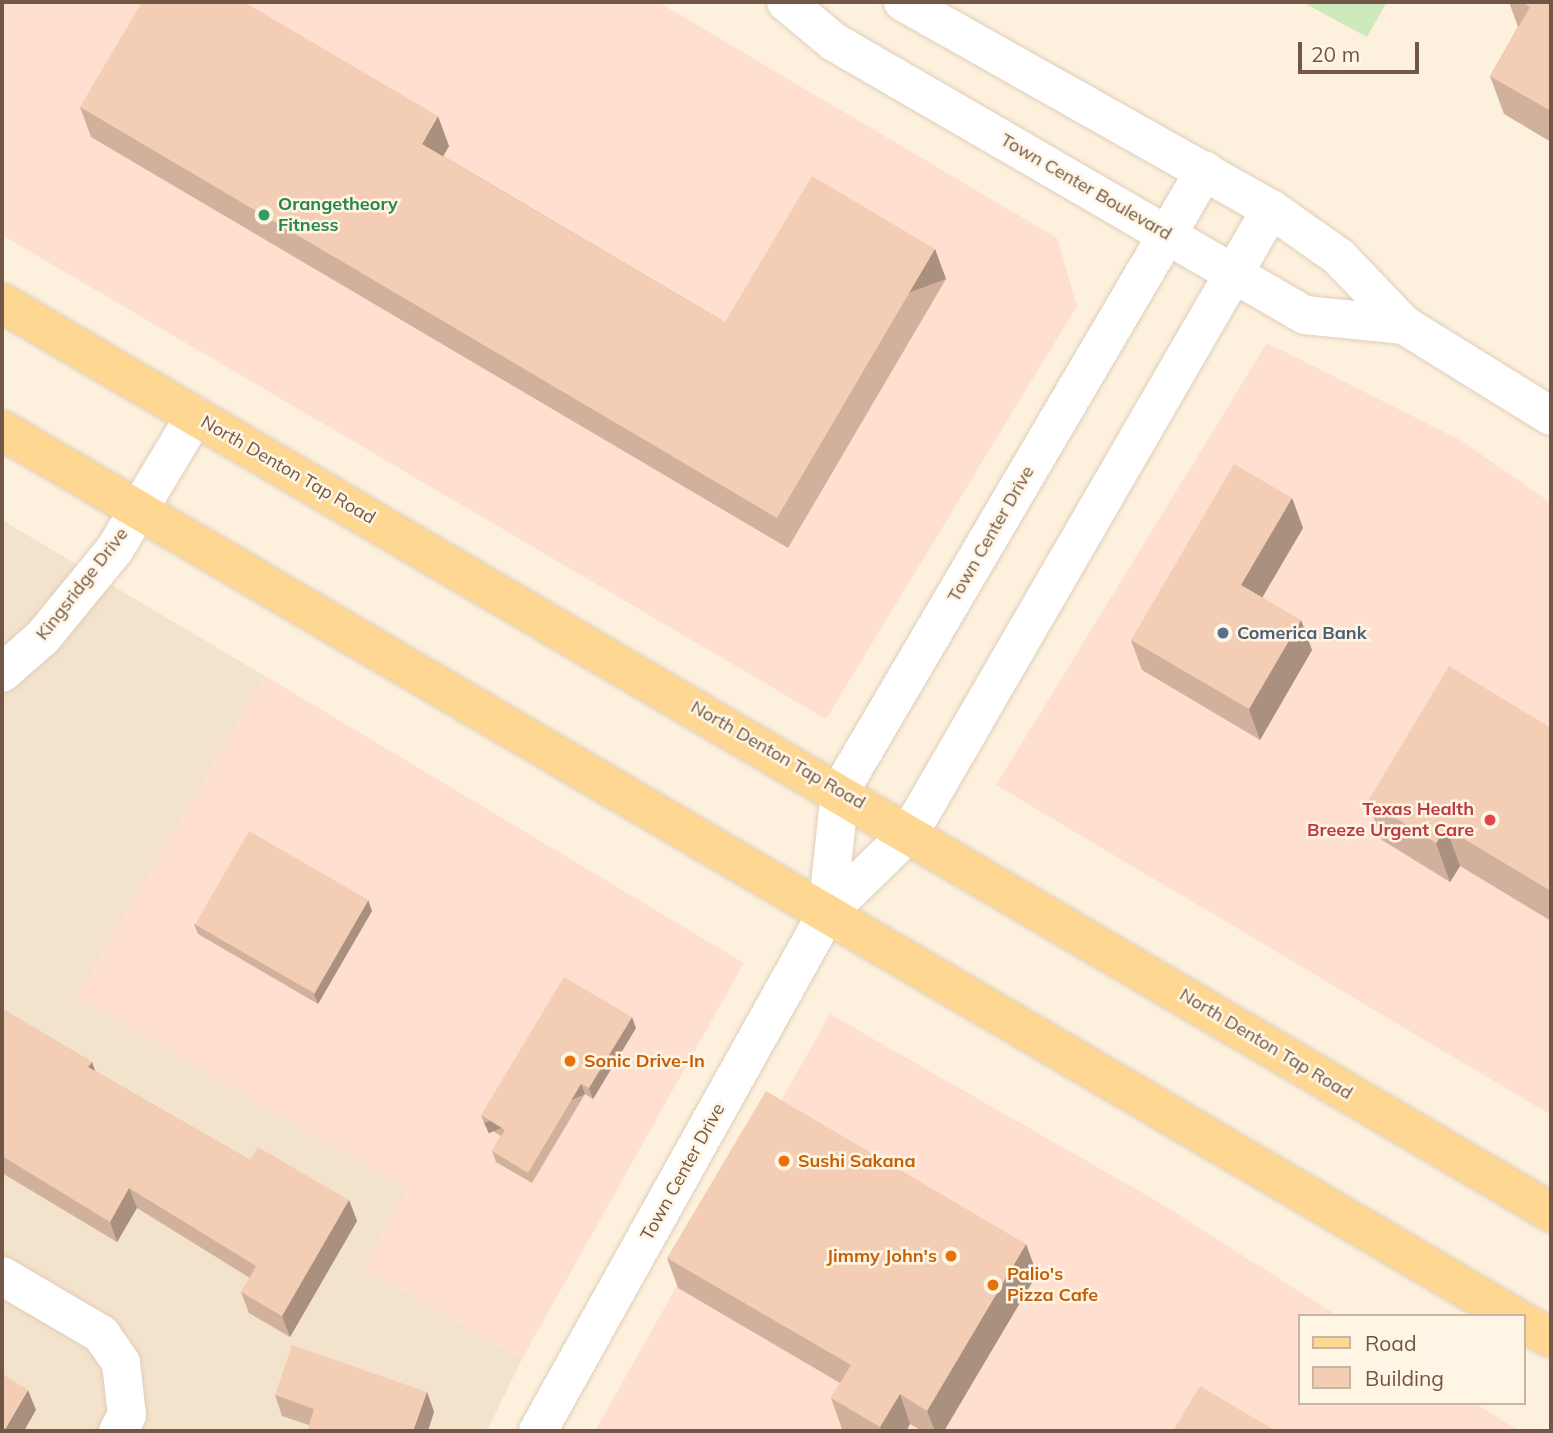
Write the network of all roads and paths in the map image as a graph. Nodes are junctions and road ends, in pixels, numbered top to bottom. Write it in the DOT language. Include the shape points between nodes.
graph roads {
  1 [pos="786,2"];
  2 [pos="903,2"];
  3 [pos="1205,170"];
  4 [pos="1271,209"];
  5 [pos="1167,234"];
  6 [pos="1234,273"];
  7 [pos="2,303"];
  8 [pos="1404,325"];
  9 [pos="195,415"];
  10 [pos="1551,416"];
  11 [pos="2,430"];
  12 [pos="138,509"];
  13 [pos="2,673"];
  14 [pos="841,791"];
  15 [pos="910,832"];
  16 [pos="827,914"];
  17 [pos="1551,1212"];
  18 [pos="2,1276"];
  19 [pos="1510,1314"];
  20 [pos="1525,1323"];
  21 [pos="1551,1338"];
  22 [pos="118,1431"];
  23 [pos="538,1431"];
  1 -- 5 [label="street, Town Center Boulevard" via="834,42"];
  2 -- 3 [label="street, Town Center Boulevard"];
  3 -- 4 [label="street, Town Center Boulevard"];
  3 -- 5 [label="street, Town Center Drive"];
  4 -- 6 [label="street, Town Center Drive"];
  4 -- 8 [label="street, Town Center Boulevard" via="1339,257"];
  5 -- 6 [label="street, Town Center Boulevard"];
  5 -- 14 [label="street, Town Center Drive"];
  6 -- 8 [label="street, Town Center Boulevard" via="1305,315"];
  6 -- 15 [label="street, Town Center Drive"];
  7 -- 9 [label="main road, North Denton Tap Road"];
  8 -- 10 [label="street, Town Center Boulevard"];
  9 -- 12 [label="street, Kingsridge Drive"];
  9 -- 14 [label="main road, North Denton Tap Road"];
  11 -- 12 [label="main road"];
  12 -- 13 [label="street, Kingsridge Drive" via="43,637"];
  12 -- 16 [label="main road"];
  14 -- 15 [label="main road, North Denton Tap Road"];
  14 -- 16 [label="street, Town Center Drive"];
  15 -- 16 [label="street, Town Center Drive"];
  15 -- 17 [label="main road, North Denton Tap Road"];
  16 -- 19 [label="main road"];
  16 -- 23 [label="street, Town Center Drive"];
  18 -- 22 [label="street" via="101,1334 121,1363 127,1415"];
  20 -- 21 [label="main road"];
}
